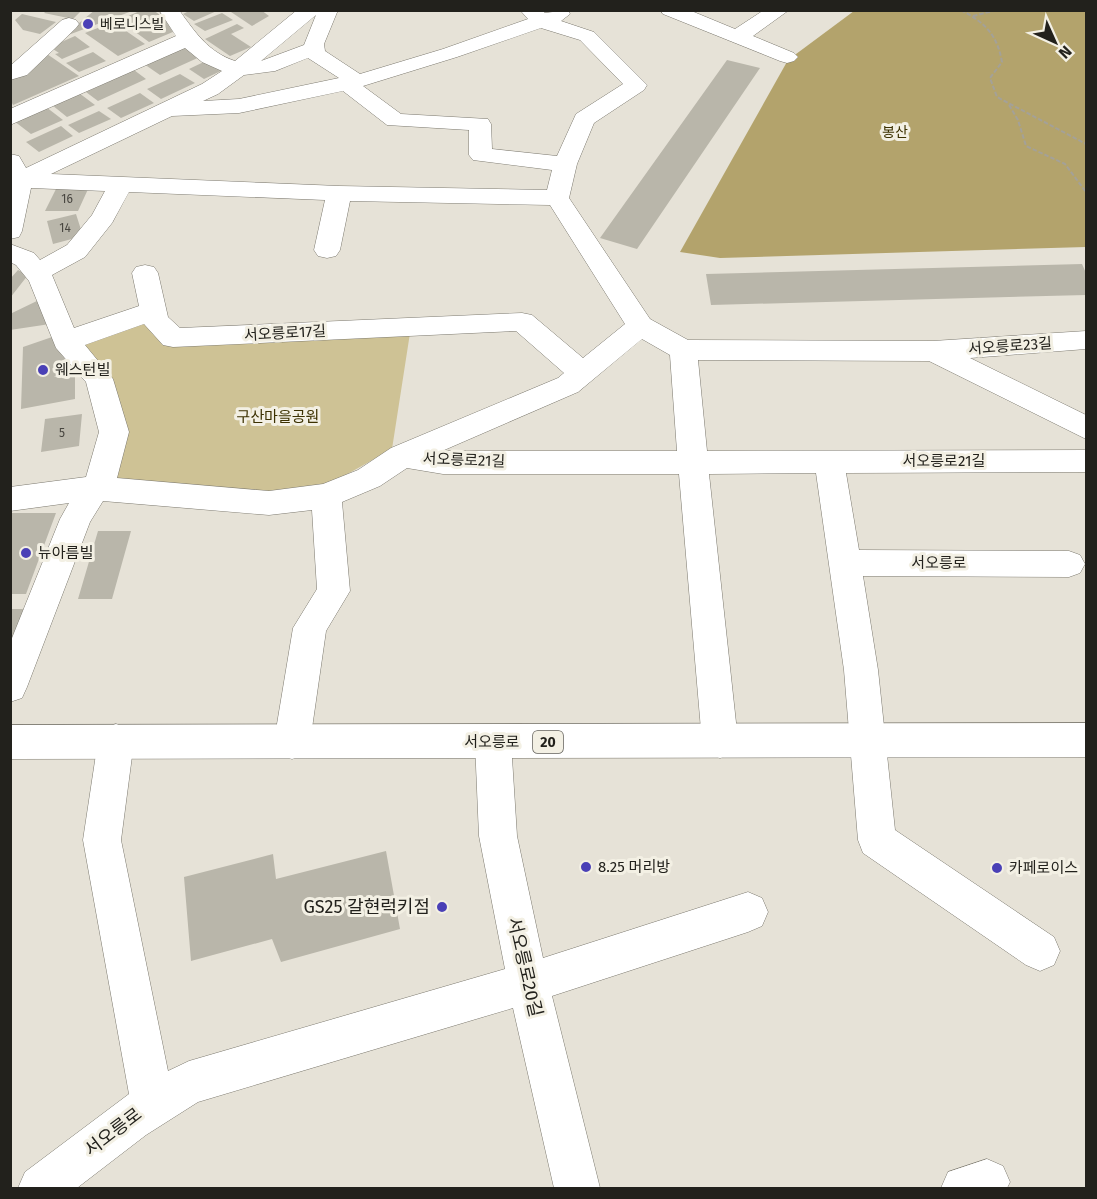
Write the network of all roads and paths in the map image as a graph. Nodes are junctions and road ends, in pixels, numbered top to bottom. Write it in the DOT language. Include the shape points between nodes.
graph roads {
  1 [pos="169,10"];
  2 [pos="310,10"];
  3 [pos="328,10"];
  4 [pos="568,10"];
  5 [pos="670,10"];
  6 [pos="779,10"];
  7 [pos="962,10"];
  8 [pos="997,10"];
  9 [pos="536,16"];
  10 [pos="972,16"];
  11 [pos="69,24"];
  12 [pos="189,38"];
  13 [pos="735,38"];
  14 [pos="314,48"];
  15 [pos="787,57"];
  16 [pos="238,69"];
  17 [pos="10,74"];
  18 [pos="351,83"];
  19 [pos="1009,105"];
  20 [pos="171,109"];
  21 [pos="10,117"];
  22 [pos="1086,144"];
  23 [pos="565,164"];
  24 [pos="14,174"];
  25 [pos="121,184"];
  26 [pos="1086,192"];
  27 [pos="339,193"];
  28 [pos="557,198"];
  29 [pos="10,231"];
  30 [pos="327,250"];
  31 [pos="10,252"];
  32 [pos="37,273"];
  33 [pos="145,273"];
  34 [pos="153,311"];
  35 [pos="640,326"];
  36 [pos="1086,340"];
  37 [pos="66,341"];
  38 [pos="683,350"];
  39 [pos="933,351"];
  40 [pos="583,373"];
  41 [pos="1086,428"];
  42 [pos="402,456"];
  43 [pos="829,460"];
  44 [pos="1086,461"];
  45 [pos="693,462"];
  46 [pos="96,488"];
  47 [pos="326,496"];
  48 [pos="10,499"];
  49 [pos="844,563"];
  50 [pos="1069,564"];
  51 [pos="10,687"];
  52 [pos="116,741"];
  53 [pos="720,741"];
  54 [pos="867,741"];
  55 [pos="10,742"];
  56 [pos="292,742"];
  57 [pos="493,742"];
  58 [pos="1084,746"];
  59 [pos="748,912"];
  60 [pos="1040,951"];
  61 [pos="529,983"];
  62 [pos="152,1102"];
  63 [pos="41,1188"];
  64 [pos="578,1188"];
  1 -- 12 [label="street"];
  2 -- 16 [label="street"];
  3 -- 14 [label="street"];
  4 -- 9 [label="street"];
  5 -- 13 [label="street"];
  6 -- 13 [label="street"];
  7 -- 10 [label="path"];
  8 -- 10 [label="path"];
  9 -- 18 [label="street" via="450,53"];
  9 -- 23 [label="street" via="587,36 636,85 584,119"];
  10 -- 19 [label="path" via="999,40 1002,62 990,78 997,97"];
  11 -- 17 [label="street"];
  12 -- 16 [label="street" via="227,66"];
  12 -- 21 [label="street"];
  13 -- 15 [label="street"];
  14 -- 16 [label="street" via="270,68"];
  14 -- 18 [label="street" via="315,54 351,77"];
  16 -- 20 [label="street"];
  18 -- 20 [label="street" via="239,106"];
  18 -- 23 [label="street" via="352,89 395,120 480,124 481,155"];
  19 -- 22 [label="path"];
  19 -- 26 [label="path" via="1026,146 1065,165"];
  20 -- 24 [label="street"];
  23 -- 28 [label="street"];
  24 -- 25 [label="street"];
  24 -- 29 [label="street"];
  25 -- 27 [label="street"];
  25 -- 32 [label="street" via="103,218 76,251"];
  27 -- 28 [label="street"];
  27 -- 30 [label="street"];
  28 -- 35 [label="street"];
  31 -- 32 [label="street" via="25,259"];
  32 -- 37 [label="street"];
  33 -- 34 [label="street"];
  34 -- 37 [label="street"];
  34 -- 40 [label="street, 서오릉로17길" via="155,320 173,338 522,322"];
  35 -- 38 [label="street"];
  35 -- 40 [label="street, 서오릉로21길"];
  36 -- 39 [label="street, 서오릉로23길"];
  37 -- 46 [label="street" via="99,379 114,432"];
  38 -- 39 [label="street"];
  38 -- 45 [label="street"];
  39 -- 41 [label="street"];
  40 -- 42 [label="street, 서오릉로21길" via="568,385"];
  42 -- 45 [label="street, 서오릉로21길" via="443,462"];
  42 -- 47 [label="street" via="369,478"];
  43 -- 44 [label="street, 서오릉로21길"];
  43 -- 45 [label="street, 서오릉로21길"];
  43 -- 49 [label="street"];
  45 -- 53 [label="street"];
  46 -- 47 [label="street" via="269,503"];
  46 -- 48 [label="street"];
  46 -- 51 [label="street" via="76,519"];
  47 -- 56 [label="street" via="334,591 310,628"];
  49 -- 50 [label="street, 서오릉로"];
  49 -- 54 [label="street" via="861,670"];
  52 -- 55 [label="street, 서오릉로 / 20"];
  52 -- 56 [label="street, 서오릉로 / 20"];
  52 -- 62 [label="street, 서오릉로" via="102,840"];
  53 -- 54 [label="street, 서오릉로 / 20"];
  53 -- 57 [label="street, 서오릉로 / 20"];
  54 -- 58 [label="street, 서오릉로 / 20"];
  54 -- 60 [label="street" via="877,840"];
  56 -- 57 [label="street, 서오릉로 / 20"];
  57 -- 61 [label="street, 서오릉로20길" via="498,836"];
  59 -- 61 [label="street"];
  61 -- 62 [label="street" via="189,1083"];
  61 -- 64 [label="street, 서오릉로20길"];
  62 -- 63 [label="street, 서오릉로"];
}
